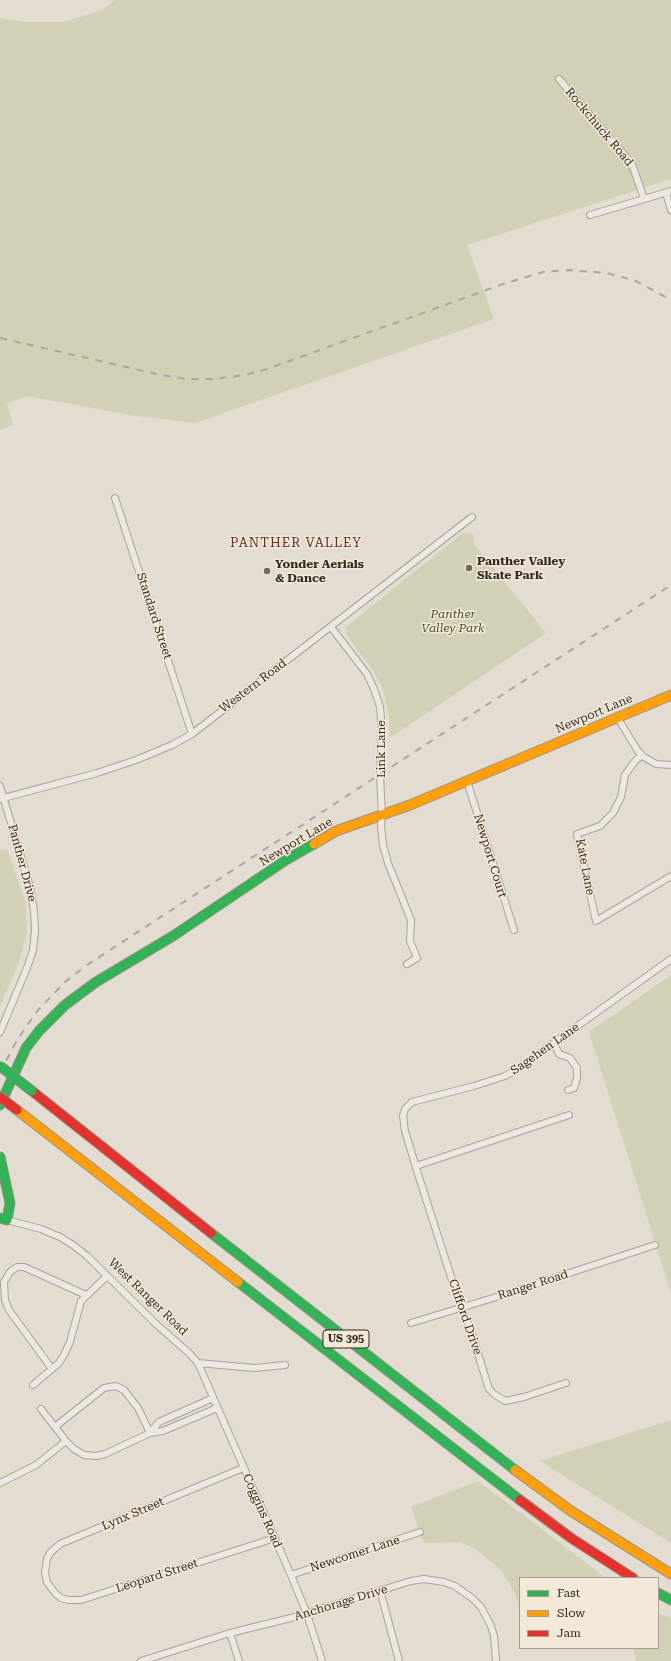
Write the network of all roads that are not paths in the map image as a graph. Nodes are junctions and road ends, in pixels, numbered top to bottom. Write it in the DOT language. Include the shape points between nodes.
graph roads {
  1 [pos="559,79"];
  2 [pos="668,192"];
  3 [pos="644,199"];
  4 [pos="671,210"];
  5 [pos="590,215"];
  6 [pos="115,498"];
  7 [pos="472,517"];
  8 [pos="331,627"];
  9 [pos="671,695"];
  10 [pos="617,717"];
  11 [pos="192,734"];
  12 [pos="642,755"];
  13 [pos="671,765"];
  14 [pos="467,781"];
  15 [pos="0,786"];
  16 [pos="2,798"];
  17 [pos="382,815"];
  18 [pos="671,876"];
  19 [pos="514,930"];
  20 [pos="671,959"];
  21 [pos="407,964"];
  22 [pos="0,1032"];
  23 [pos="554,1043"];
  24 [pos="0,1066"];
  25 [pos="568,1090"];
  26 [pos="0,1097"];
  27 [pos="0,1105"];
  28 [pos="405,1109"];
  29 [pos="569,1115"];
  30 [pos="0,1157"];
  31 [pos="416,1166"];
  32 [pos="4,1219"];
  33 [pos="655,1245"];
  34 [pos="107,1276"];
  35 [pos="86,1295"];
  36 [pos="461,1308"];
  37 [pos="411,1323"];
  38 [pos="198,1363"];
  39 [pos="284,1365"];
  40 [pos="52,1369"];
  41 [pos="566,1382"];
  42 [pos="33,1385"];
  43 [pos="213,1398"];
  44 [pos="217,1408"];
  45 [pos="41,1409"];
  46 [pos="56,1426"];
  47 [pos="150,1433"];
  48 [pos="66,1441"];
  49 [pos="243,1468"];
  50 [pos="0,1483"];
  51 [pos="420,1532"];
  52 [pos="275,1538"];
  53 [pos="671,1574"];
  54 [pos="291,1575"];
  55 [pos="631,1577"];
  56 [pos="46,1579"];
  57 [pos="380,1590"];
  58 [pos="659,1594"];
  59 [pos="671,1600"];
  60 [pos="307,1614"];
  61 [pos="230,1633"];
  62 [pos="140,1661"];
  63 [pos="239,1661"];
  64 [pos="322,1661"];
  65 [pos="399,1661"];
  66 [pos="496,1661"];
  1 -- 3 [label="street, Rockchuck Road" via="632,164"];
  2 -- 3 [label="street"];
  2 -- 4 [label="street"];
  3 -- 5 [label="street"];
  6 -- 11 [label="street, Standard Street"];
  7 -- 8 [label="street, Western Road"];
  8 -- 11 [label="street, Western Road"];
  8 -- 17 [label="street, Link Lane" via="367,674 380,707"];
  9 -- 10 [label="main road, Newport Lane"];
  10 -- 12 [label="street"];
  10 -- 14 [label="main road, Newport Lane"];
  11 -- 16 [label="street, Western Road" via="136,760 94,774"];
  12 -- 13 [label="street" via="656,764"];
  12 -- 18 [label="street, Kate Lane" via="625,775 621,797 614,812 600,826 577,834 596,921"];
  14 -- 17 [label="main road, Newport Lane"];
  14 -- 19 [label="street, Newport Court"];
  15 -- 16 [label="street, Panther Drive"];
  16 -- 22 [label="street, Panther Drive" via="30,887 35,931 28,968"];
  17 -- 21 [label="street, Link Lane" via="383,845 411,920 410,941 417,958"];
  17 -- 27 [label="main road, Newport Lane" via="336,831 81,992 51,1019 26,1048"];
  20 -- 23 [label="street, Sagehen Lane"];
  23 -- 25 [label="street" via="559,1054 570,1058 577,1068 574,1088"];
  23 -- 28 [label="street, Sagehen Lane" via="505,1076 412,1102"];
  24 -- 53 [label="main road, US 395, bridge" via="517,1472 571,1511"];
  26 -- 55 [label="main road, US 395, bridge" via="488,1477 570,1538"];
  28 -- 31 [label="street, Clifford Drive" via="404,1126"];
  29 -- 31 [label="street"];
  30 -- 32 [label="main road" via="10,1203"];
  31 -- 36 [label="street, Clifford Drive"];
  32 -- 34 [label="street, West Ranger Road" via="60,1237 87,1256"];
  33 -- 36 [label="street, Ranger Road"];
  34 -- 35 [label="street"];
  34 -- 38 [label="street, West Ranger Road"];
  35 -- 40 [label="street" via="81,1301 70,1342 64,1355"];
  35 -- 40 [label="street" via="24,1267 17,1267 10,1272 4,1282 5,1300 9,1310"];
  36 -- 37 [label="street, Ranger Road"];
  36 -- 41 [label="street, Clifford Drive" via="468,1322 489,1389 500,1399 505,1401 524,1397"];
  38 -- 39 [label="street" via="254,1368"];
  38 -- 43 [label="street, Coggins Road"];
  40 -- 42 [label="street"];
  43 -- 44 [label="street, Coggins Road"];
  43 -- 47 [label="street" via="159,1422"];
  44 -- 47 [label="street" via="163,1431"];
  44 -- 49 [label="street, Coggins Road"];
  45 -- 46 [label="street"];
  46 -- 47 [label="street" via="104,1388 116,1386 124,1390 138,1408"];
  46 -- 48 [label="street"];
  47 -- 48 [label="street" via="96,1456 84,1455"];
  48 -- 50 [label="street" via="36,1465"];
  49 -- 52 [label="street, Coggins Road"];
  49 -- 56 [label="street, Lynx Street" via="60,1544 47,1558"];
  51 -- 54 [label="street, Newcomer Lane"];
  52 -- 54 [label="street, Coggins Road"];
  52 -- 56 [label="street, Leopard Street" via="80,1600 61,1598 50,1588"];
  54 -- 60 [label="street, Coggins Road"];
  57 -- 60 [label="street, Anchorage Drive"];
  57 -- 65 [label="street"];
  57 -- 66 [label="street, Anchorage Drive" via="424,1579 444,1582 464,1591 481,1607 486,1616 494,1636"];
  58 -- 59 [label="main road"];
  60 -- 61 [label="street, Anchorage Drive"];
  60 -- 64 [label="street, Coggins Road"];
  61 -- 62 [label="street, Anchorage Drive"];
  61 -- 63 [label="street"];
}
